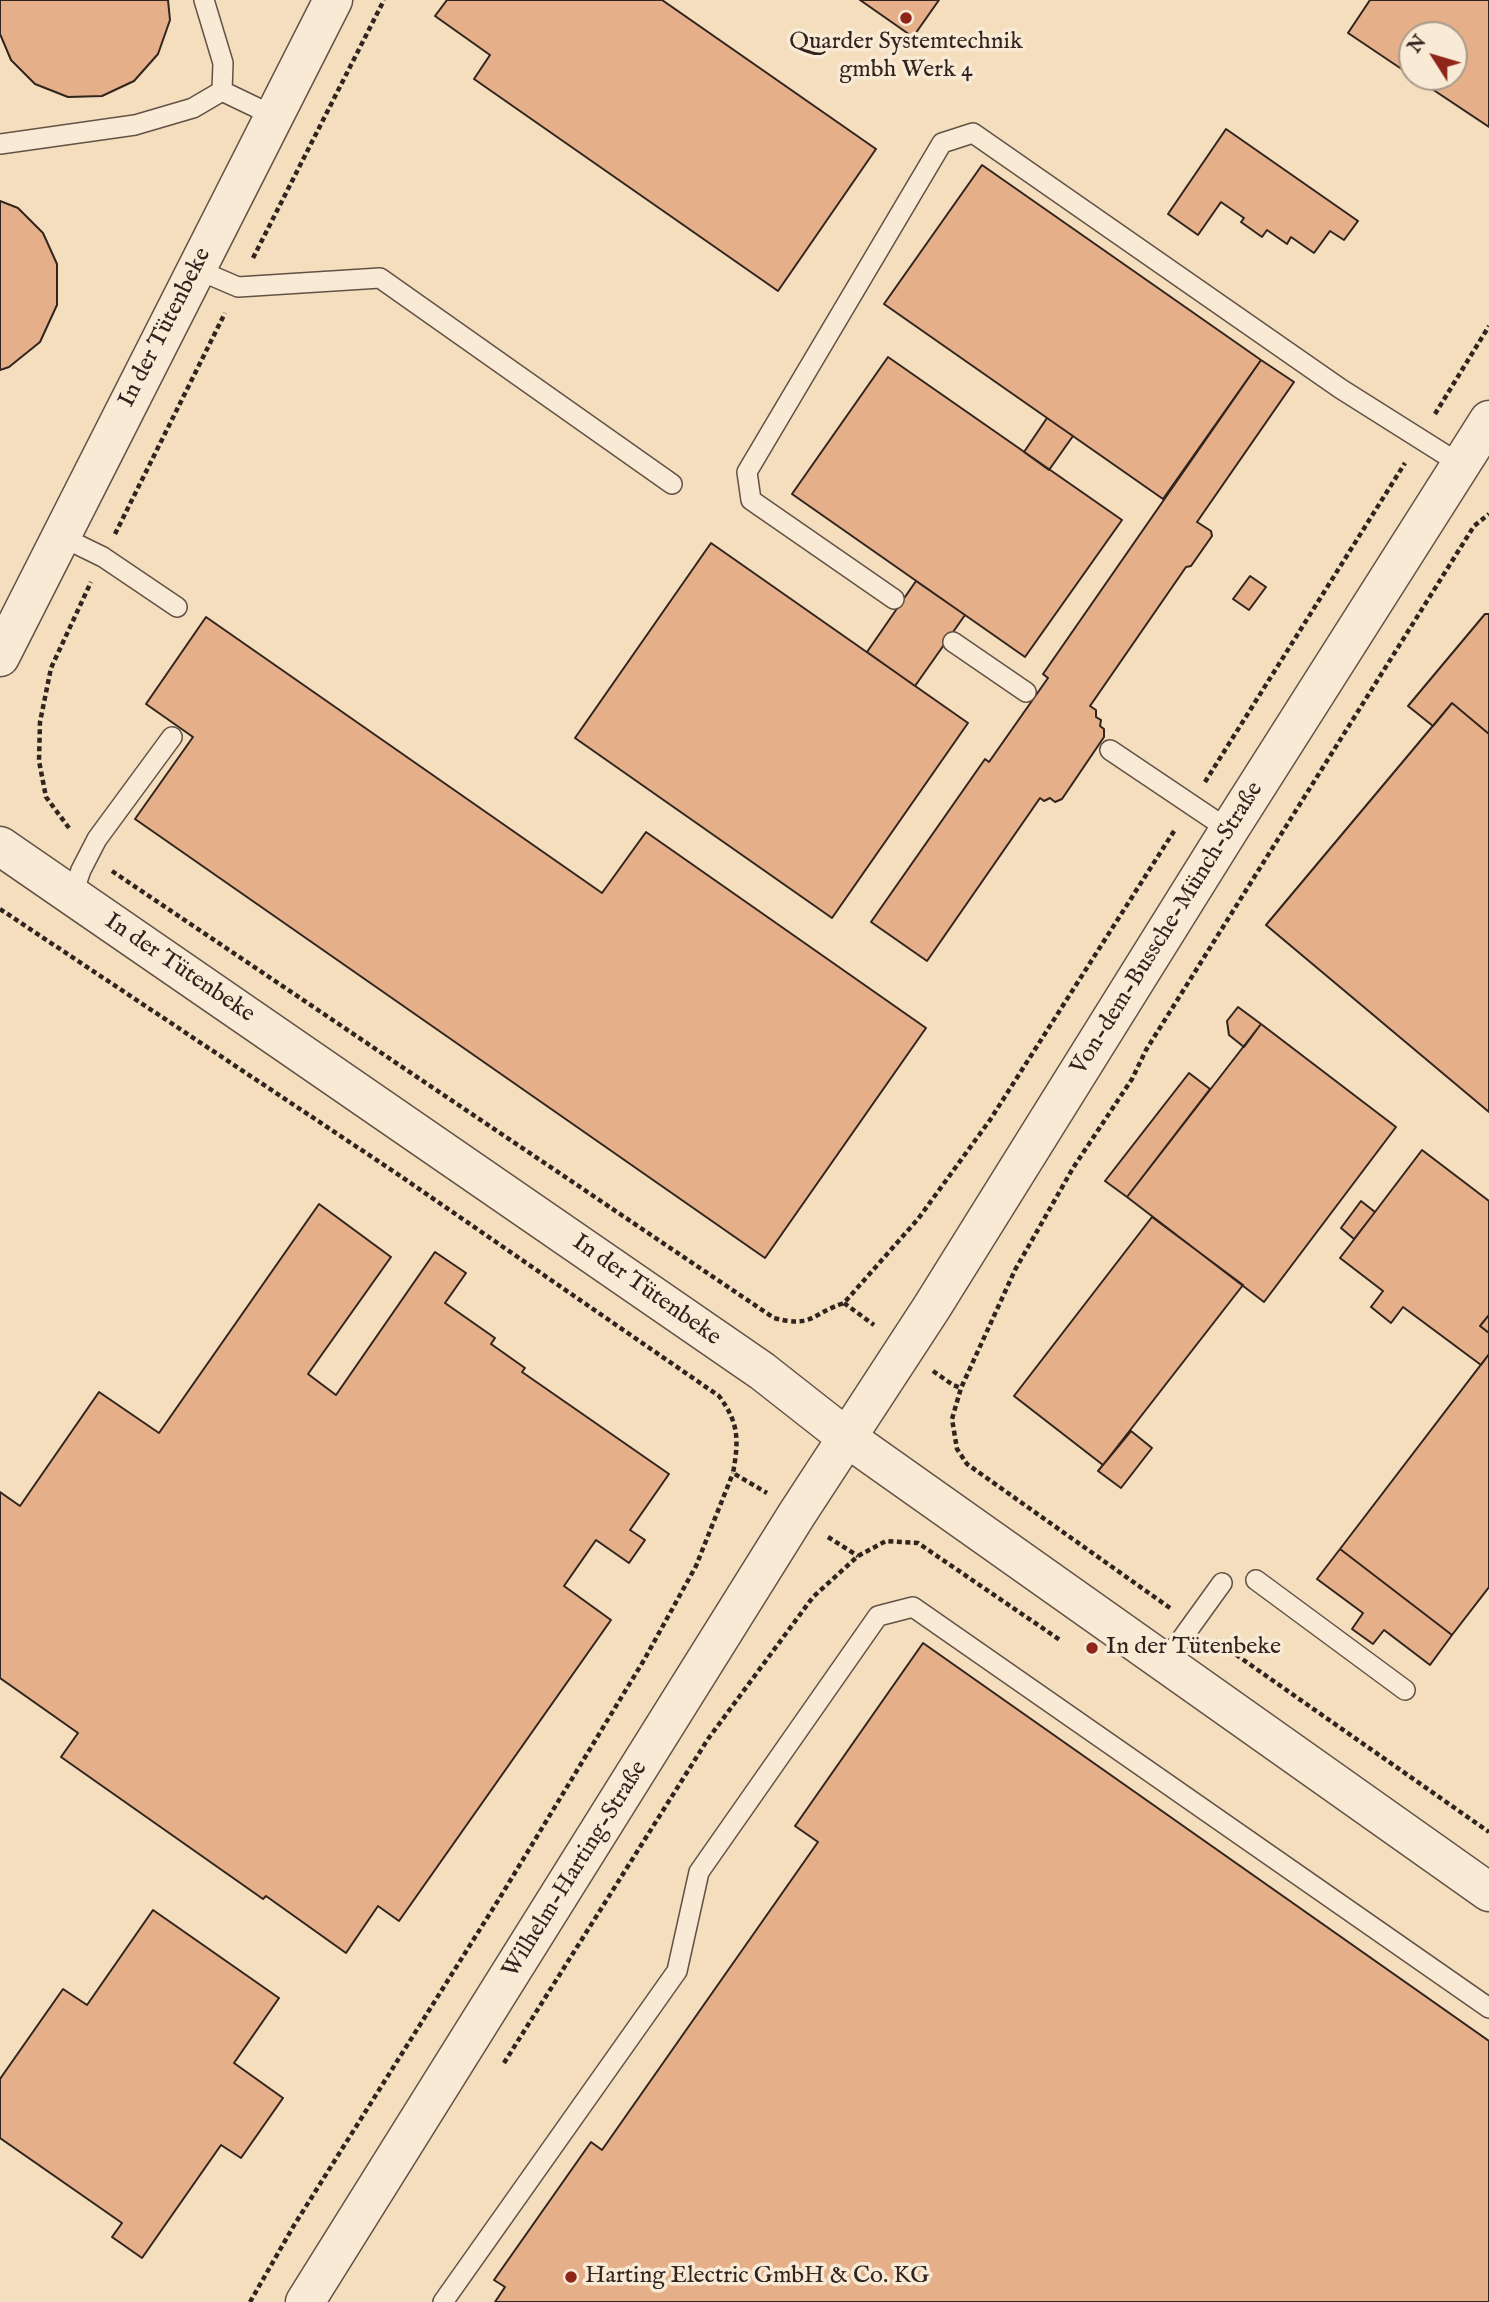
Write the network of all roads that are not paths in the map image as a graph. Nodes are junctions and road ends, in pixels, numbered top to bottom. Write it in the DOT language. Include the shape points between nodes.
graph roads {
  1 [pos="204,0"];
  2 [pos="333,0"];
  3 [pos="222,90"];
  4 [pos="274,116"];
  5 [pos="0,144"];
  6 [pos="196,269"];
  7 [pos="1489,420"];
  8 [pos="1460,464"];
  9 [pos="672,484"];
  10 [pos="60,536"];
  11 [pos="894,599"];
  12 [pos="177,607"];
  13 [pos="953,642"];
  14 [pos="0,657"];
  15 [pos="1026,692"];
  16 [pos="172,737"];
  17 [pos="1110,750"];
  18 [pos="1229,830"];
  19 [pos="0,846"];
  20 [pos="72,896"];
  21 [pos="846,1437"];
  22 [pos="1256,1580"];
  23 [pos="1222,1583"];
  24 [pos="1165,1662"];
  25 [pos="1405,1690"];
  26 [pos="1489,1892"];
  27 [pos="1489,2008"];
  28 [pos="305,2302"];
  29 [pos="443,2302"];
  1 -- 3 [label="lane" via="223,63"];
  2 -- 4 [label="street, In der Tütenbeke"];
  3 -- 4 [label="lane"];
  3 -- 5 [label="lane" via="193,108 135,125"];
  4 -- 6 [label="street, In der Tütenbeke"];
  6 -- 9 [label="lane" via="238,287 380,278"];
  6 -- 10 [label="street, In der Tütenbeke"];
  7 -- 8 [label="street, Von-dem-Bussche-Münch-Straße"];
  8 -- 11 [label="lane" via="1341,389 973,133 942,143 747,472 751,500"];
  8 -- 18 [label="street, Von-dem-Bussche-Münch-Straße"];
  10 -- 12 [label="lane" via="103,557"];
  10 -- 14 [label="street, In der Tütenbeke"];
  13 -- 15 [label="lane"];
  16 -- 20 [label="lane" via="90,851"];
  17 -- 18 [label="lane"];
  18 -- 21 [label="street, Von-dem-Bussche-Münch-Straße"];
  19 -- 20 [label="street, In der Tütenbeke"];
  20 -- 21 [label="street, In der Tütenbeke" via="762,1371"];
  21 -- 24 [label="street, In der Tütenbeke"];
  21 -- 28 [label="street, Wilhelm-Harting-Straße"];
  22 -- 25 [label="lane"];
  23 -- 24 [label="lane"];
  24 -- 26 [label="street, In der Tütenbeke"];
  27 -- 29 [label="lane" via="913,1606 878,1616 699,1872 677,1971"];
}
